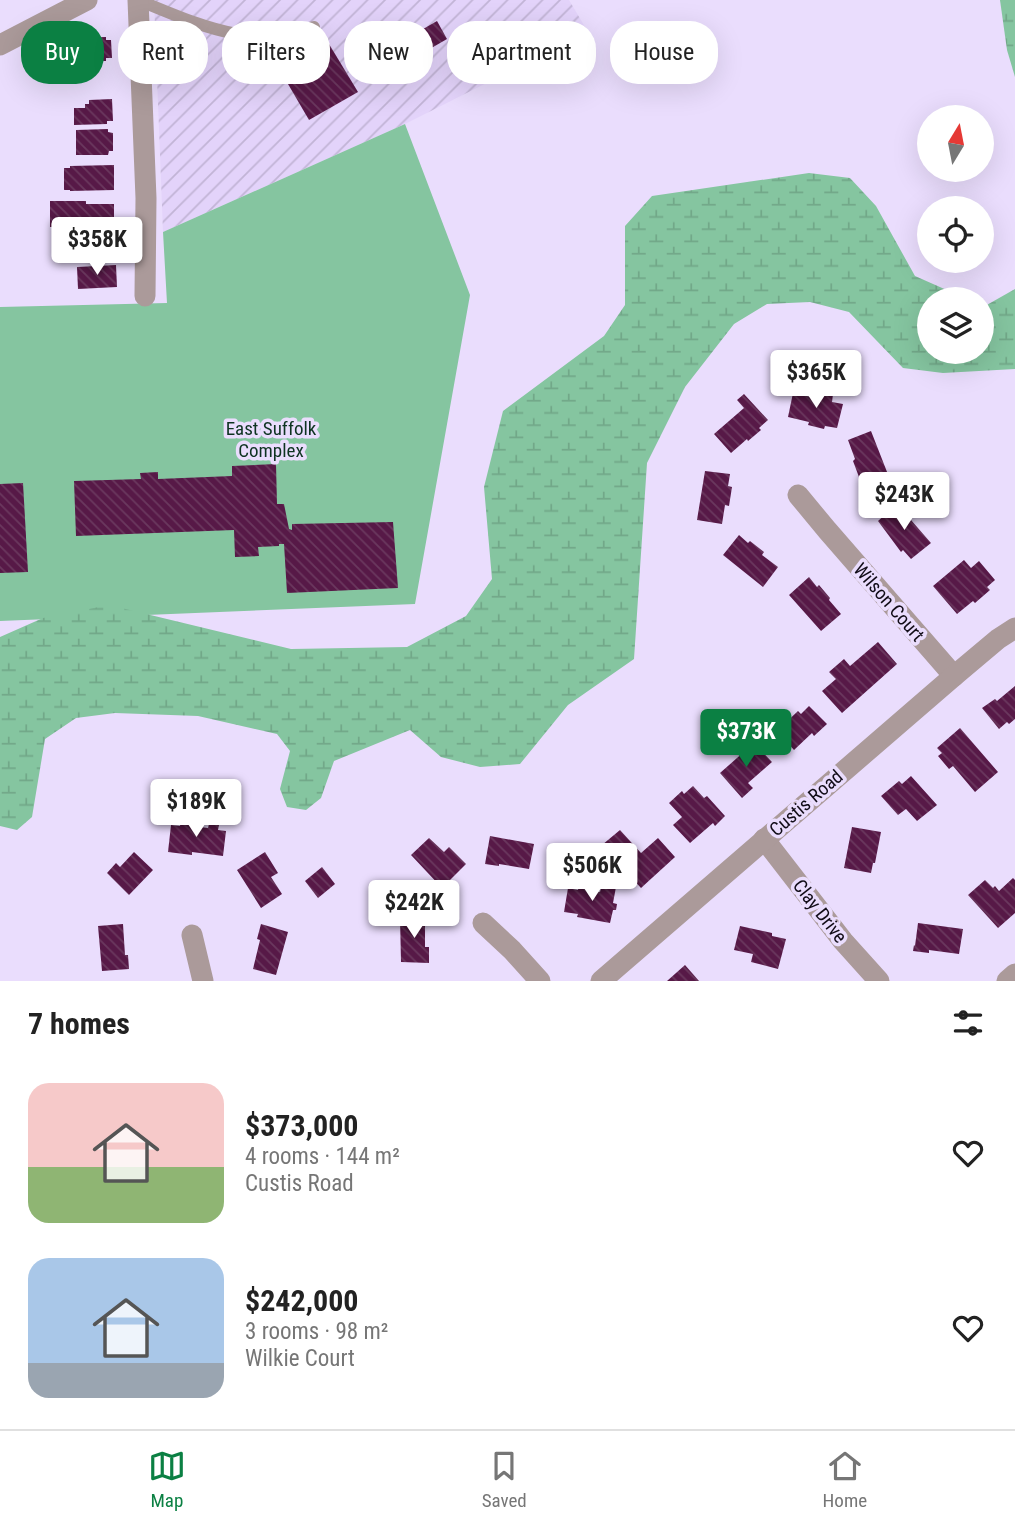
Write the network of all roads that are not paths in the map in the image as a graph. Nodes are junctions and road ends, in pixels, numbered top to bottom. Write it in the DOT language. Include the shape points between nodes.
graph roads {
  1 [pos="87,0"];
  2 [pos="138,0"];
  3 [pos="222,30"];
  4 [pos="0,45"];
  5 [pos="145,296"];
  6 [pos="798,495"];
  7 [pos="1015,628"];
  8 [pos="954,676"];
  9 [pos="764,839"];
  10 [pos="483,923"];
  11 [pos="192,935"];
  12 [pos="1015,974"];
  13 [pos="203,981"];
  14 [pos="540,981"];
  15 [pos="601,981"];
  16 [pos="879,981"];
  17 [pos="1007,981"];
  1 -- 4 [label="street"];
  2 -- 3 [label="lane"];
  2 -- 5 [label="street"];
  6 -- 8 [label="street, Wilson Court"];
  7 -- 8 [label="street, Custis Road"];
  8 -- 9 [label="street, Custis Road"];
  9 -- 15 [label="street, Custis Road"];
  9 -- 16 [label="street, Clay Drive"];
  10 -- 14 [label="street"];
  11 -- 13 [label="street"];
  12 -- 17 [label="street"];
}
